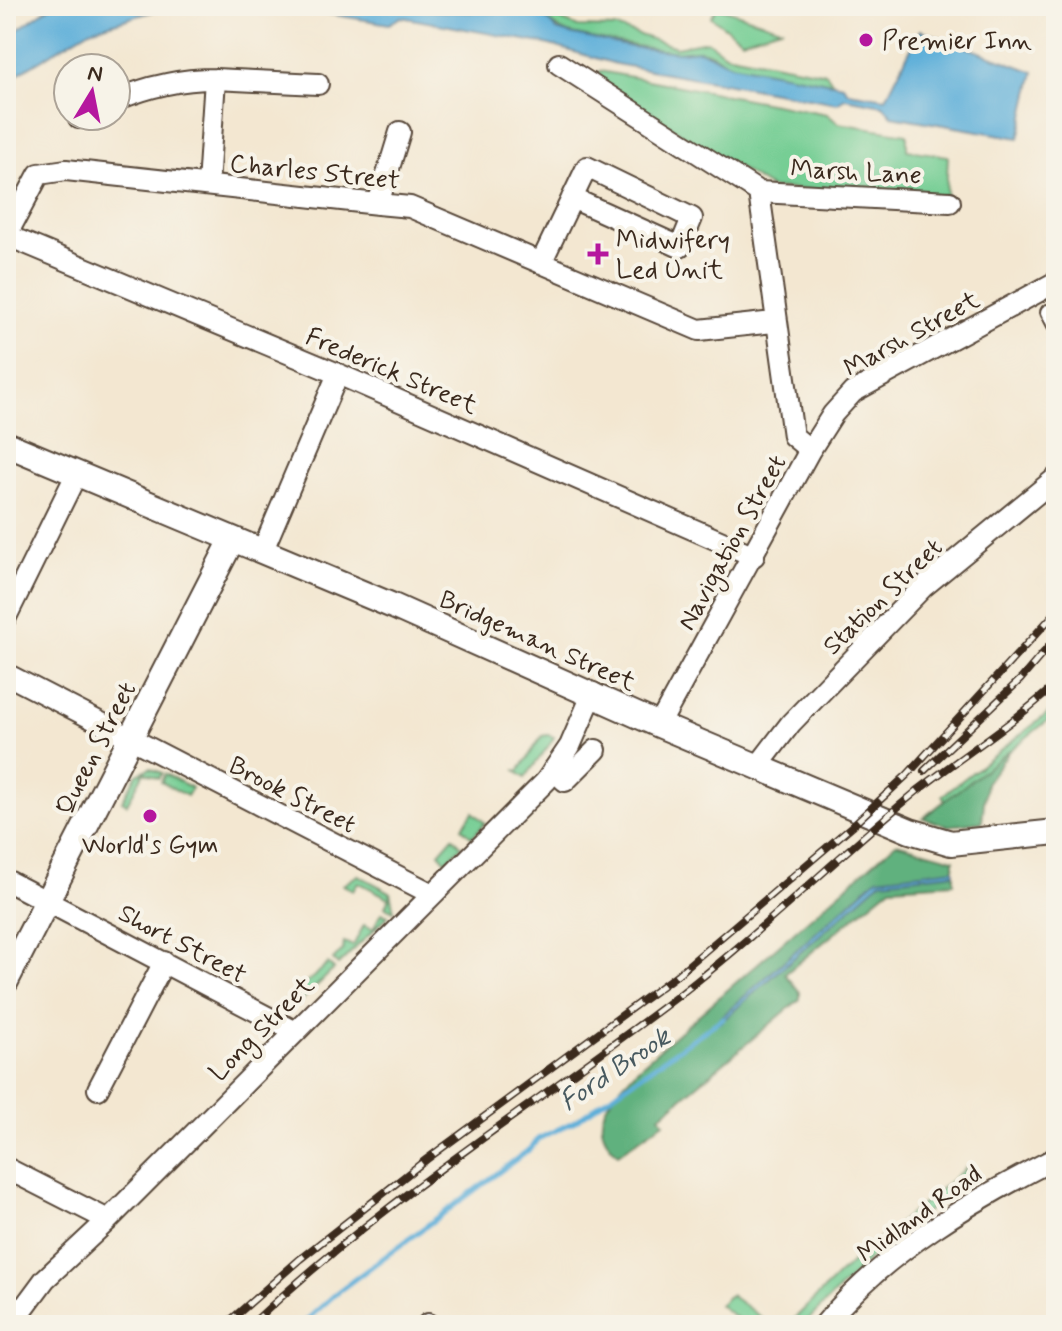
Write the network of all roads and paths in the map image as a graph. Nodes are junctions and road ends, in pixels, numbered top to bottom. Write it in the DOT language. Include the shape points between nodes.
graph roads {
  1 [pos="559,64"];
  2 [pos="215,79"];
  3 [pos="318,84"];
  4 [pos="132,93"];
  5 [pos="400,132"];
  6 [pos="208,185"];
  7 [pos="759,192"];
  8 [pos="572,198"];
  9 [pos="950,202"];
  10 [pos="378,204"];
  11 [pos="6,236"];
  12 [pos="541,263"];
  13 [pos="1056,282"];
  14 [pos="1048,312"];
  15 [pos="774,322"];
  16 [pos="1056,327"];
  17 [pos="338,374"];
  18 [pos="6,444"];
  19 [pos="810,450"];
  20 [pos="77,473"];
  21 [pos="1056,478"];
  22 [pos="232,540"];
  23 [pos="262,552"];
  24 [pos="754,556"];
  25 [pos="6,617"];
  26 [pos="6,674"];
  27 [pos="593,693"];
  28 [pos="659,725"];
  29 [pos="131,740"];
  30 [pos="596,750"];
  31 [pos="758,766"];
  32 [pos="553,770"];
  33 [pos="1056,832"];
  34 [pos="6,880"];
  35 [pos="432,894"];
  36 [pos="47,901"];
  37 [pos="164,962"];
  38 [pos="6,981"];
  39 [pos="294,1031"];
  40 [pos="98,1089"];
  41 [pos="1056,1158"];
  42 [pos="6,1168"];
  43 [pos="108,1220"];
  44 [pos="11,1325"];
  45 [pos="824,1325"];
  1 -- 7 [label="street"];
  2 -- 3 [label="street"];
  2 -- 4 [label="street" via="188,79"];
  2 -- 6 [label="street"];
  5 -- 10 [label="street"];
  6 -- 10 [label="street, Charles Street"];
  6 -- 11 [label="street, Charles Street" via="66,170 39,174"];
  7 -- 9 [label="street, Marsh Lane"];
  7 -- 15 [label="street, Navigation Street"];
  8 -- 8 [label="street" via="587,167 692,218 680,247"];
  8 -- 12 [label="street"];
  10 -- 12 [label="street, Charles Street" via="410,207"];
  11 -- 17 [label="street, Frederick Street"];
  12 -- 15 [label="street, Charles Street" via="699,330"];
  13 -- 19 [label="street, Marsh Street" via="853,392"];
  14 -- 16 [label="street"];
  15 -- 19 [label="street, Navigation Street" via="793,436"];
  17 -- 23 [label="street"];
  17 -- 24 [label="street, Frederick Street"];
  18 -- 20 [label="street, Bridgeman Street"];
  19 -- 24 [label="street, Navigation Street"];
  20 -- 22 [label="street, Bridgeman Street"];
  20 -- 25 [label="street"];
  21 -- 31 [label="street, Station Street" via="923,587 791,723"];
  22 -- 23 [label="street, Bridgeman Street"];
  22 -- 29 [label="street, Queen Street"];
  23 -- 27 [label="street, Bridgeman Street"];
  24 -- 28 [label="street, Navigation Street"];
  26 -- 29 [label="street, Brook Street"];
  27 -- 28 [label="street, Bridgeman Street"];
  27 -- 32 [label="street, Long Street" via="570,746"];
  28 -- 31 [label="street, Bridgeman Street"];
  29 -- 35 [label="street, Brook Street"];
  29 -- 36 [label="street, Queen Street"];
  30 -- 32 [label="street" via="565,781"];
  31 -- 33 [label="street, Bridgeman Street" via="937,841"];
  32 -- 35 [label="street, Long Street"];
  34 -- 36 [label="street, Short Street"];
  35 -- 39 [label="street, Long Street"];
  36 -- 37 [label="street, Short Street"];
  36 -- 38 [label="street, Queen Street"];
  37 -- 39 [label="street, Short Street"];
  37 -- 40 [label="street"];
  39 -- 43 [label="street, Long Street"];
  41 -- 45 [label="street, Midland Road" via="995,1189 902,1253 843,1302"];
  42 -- 43 [label="street"];
  43 -- 44 [label="street, Long Street" via="45,1279"];
}
